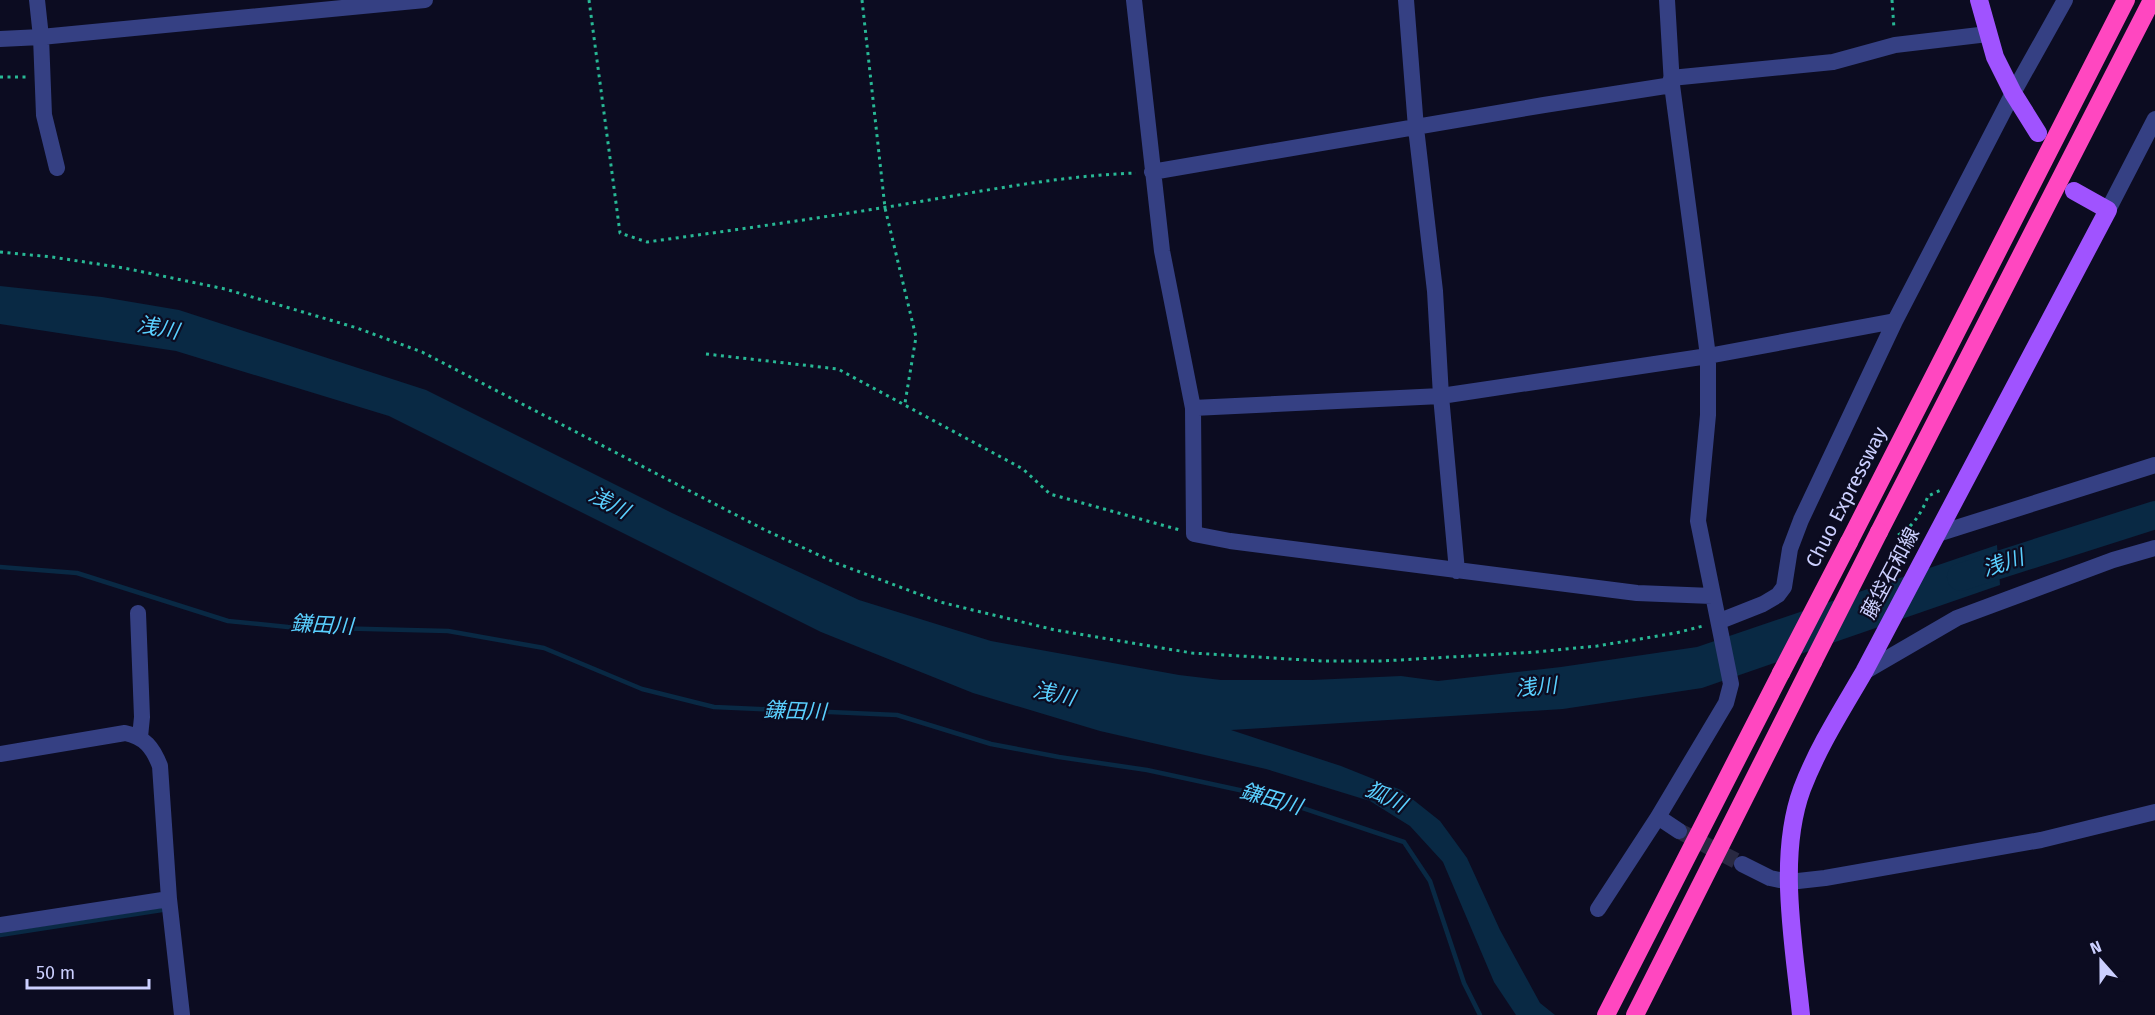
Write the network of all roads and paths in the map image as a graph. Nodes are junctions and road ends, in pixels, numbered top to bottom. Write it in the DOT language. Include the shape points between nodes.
graph roads {
  1 [pos="38,0"];
  2 [pos="424,0"];
  3 [pos="589,0"];
  4 [pos="862,0"];
  5 [pos="1134,0"];
  6 [pos="1406,0"];
  7 [pos="1667,0"];
  8 [pos="1892,0"];
  9 [pos="1979,0"];
  10 [pos="2065,0"];
  11 [pos="2126,0"];
  12 [pos="2152,0"];
  13 [pos="1988,34"];
  14 [pos="41,37"];
  15 [pos="0,39"];
  16 [pos="1895,45"];
  17 [pos="0,76"];
  18 [pos="41,78"];
  19 [pos="1672,82"];
  20 [pos="2013,93"];
  21 [pos="2155,119"];
  22 [pos="1416,128"];
  23 [pos="2038,133"];
  24 [pos="57,168"];
  25 [pos="1152,172"];
  26 [pos="2074,191"];
  27 [pos="885,208"];
  28 [pos="2108,210"];
  29 [pos="0,252"];
  30 [pos="1895,321"];
  31 [pos="706,354"];
  32 [pos="1708,356"];
  33 [pos="1441,396"];
  34 [pos="905,404"];
  35 [pos="1193,408"];
  36 [pos="2155,465"];
  37 [pos="1194,534"];
  38 [pos="1937,534"];
  39 [pos="2155,548"];
  40 [pos="1458,571"];
  41 [pos="1712,596"];
  42 [pos="138,613"];
  43 [pos="1720,626"];
  44 [pos="1864,672"];
  45 [pos="140,737"];
  46 [pos="0,754"];
  47 [pos="2155,812"];
  48 [pos="1658,817"];
  49 [pos="1679,831"];
  50 [pos="1742,864"];
  51 [pos="1788,882"];
  52 [pos="169,899"];
  53 [pos="1598,909"];
  54 [pos="0,925"];
  55 [pos="1609,1011"];
  56 [pos="182,1015"];
  57 [pos="1635,1015"];
  58 [pos="1801,1015"];
  1 -- 14 [label="street"];
  2 -- 14 [label="street"];
  3 -- 27 [label="path" via="620,233 647,242"];
  4 -- 27 [label="path"];
  5 -- 25 [label="street"];
  6 -- 22 [label="street"];
  7 -- 19 [label="street"];
  8 -- 16 [label="path"];
  9 -- 13 [label="main road"];
  10 -- 20 [label="street"];
  11 -- 55 [label="highway, Chuo Expressway, bridge"];
  12 -- 57 [label="highway, bridge"];
  13 -- 16 [label="street"];
  13 -- 20 [label="main road"];
  14 -- 15 [label="street"];
  14 -- 18 [label="street"];
  16 -- 19 [label="street" via="1833,62"];
  17 -- 18 [label="path"];
  18 -- 24 [label="street" via="44,115"];
  19 -- 22 [label="street"];
  19 -- 32 [label="street"];
  20 -- 23 [label="main road"];
  20 -- 30 [label="street"];
  21 -- 28 [label="street"];
  22 -- 25 [label="street"];
  22 -- 33 [label="street" via="1435,291"];
  25 -- 27 [label="path" via="1100,174"];
  25 -- 35 [label="street" via="1162,251"];
  26 -- 28 [label="main road"];
  27 -- 34 [label="path" via="916,337"];
  28 -- 38 [label="main road, 藤垈石和線"];
  29 -- 43 [label="path" via="124,268 225,289 368,332 422,352 836,563 940,602 1055,630 1192,653 1382,661 1536,652"];
  30 -- 32 [label="street"];
  30 -- 43 [label="street" via="1801,520 1790,549 1784,587 1778,595"];
  31 -- 34 [label="path" via="838,369"];
  32 -- 33 [label="street"];
  32 -- 41 [label="street" via="1708,415 1698,521"];
  33 -- 35 [label="street"];
  33 -- 40 [label="street"];
  34 -- 37 [label="path" via="1023,469 1050,494"];
  35 -- 37 [label="street"];
  36 -- 38 [label="street"];
  37 -- 40 [label="street"];
  38 -- 44 [label="main road, 藤垈石和線"];
  39 -- 44 [label="street" via="1957,618"];
  40 -- 41 [label="street" via="1637,593"];
  41 -- 43 [label="street"];
  42 -- 45 [label="street"];
  43 -- 48 [label="street" via="1731,684 1726,703"];
  44 -- 51 [label="main road, 藤垈石和線" via="1829,732 1802,791 1792,835"];
  45 -- 46 [label="street" via="125,733"];
  45 -- 52 [label="street" via="154,752 160,766"];
  47 -- 51 [label="street" via="2041,840"];
  48 -- 49 [label="street"];
  48 -- 53 [label="street"];
  50 -- 51 [label="street"];
  51 -- 58 [label="main road, 藤垈石和線"];
  52 -- 54 [label="street"];
  52 -- 56 [label="street"];
}
